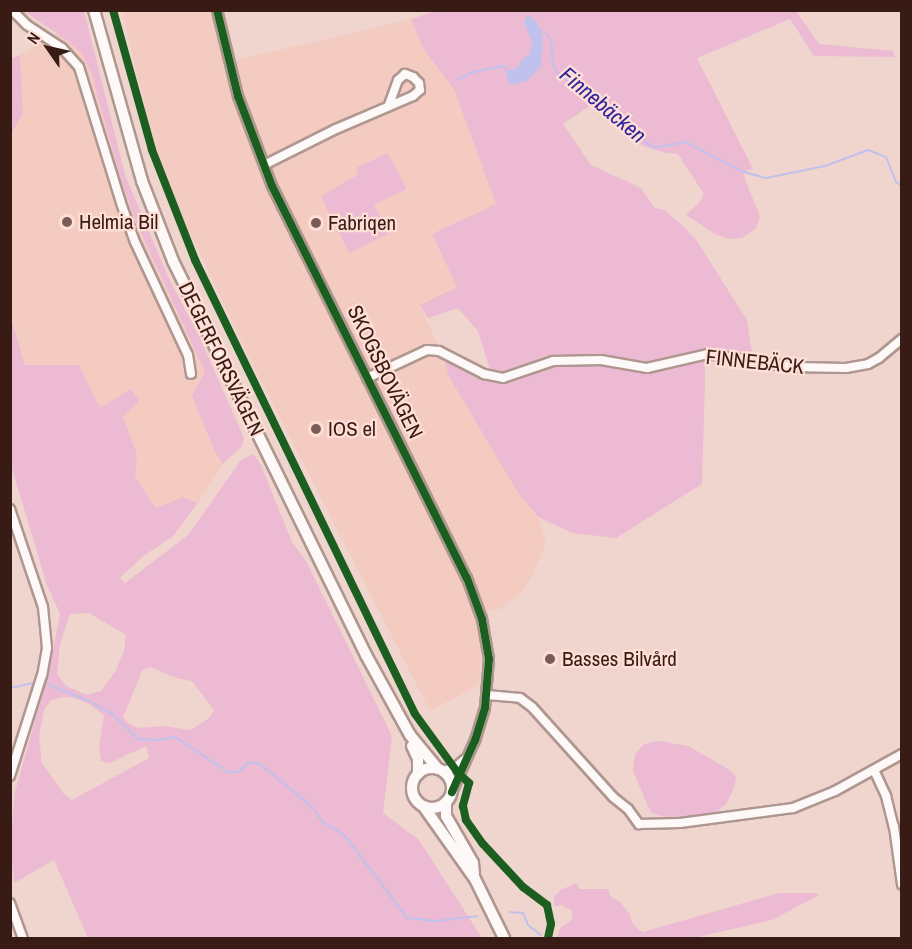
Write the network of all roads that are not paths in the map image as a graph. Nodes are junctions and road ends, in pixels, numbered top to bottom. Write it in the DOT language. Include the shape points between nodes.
graph roads {
  1 [pos="12,10"];
  2 [pos="94,10"];
  3 [pos="100,10"];
  4 [pos="217,10"];
  5 [pos="107,52"];
  6 [pos="389,105"];
  7 [pos="264,165"];
  8 [pos="902,339"];
  9 [pos="191,375"];
  10 [pos="367,378"];
  11 [pos="10,509"];
  12 [pos="366,655"];
  13 [pos="487,694"];
  14 [pos="470,752"];
  15 [pos="902,754"];
  16 [pos="440,770"];
  17 [pos="874,770"];
  18 [pos="417,774"];
  19 [pos="10,776"];
  20 [pos="452,792"];
  21 [pos="446,802"];
  22 [pos="424,807"];
  23 [pos="475,879"];
  24 [pos="902,884"];
  25 [pos="10,903"];
  26 [pos="23,939"];
  27 [pos="504,939"];
  1 -- 9 [label="street" via="62,48 79,67 135,242 188,355"];
  2 -- 5 [label="main road, DEGERFORSVÄGEN"];
  3 -- 5 [label="main road, DEGERFORSVÄGEN"];
  4 -- 7 [label="street, SKOGSBOVÄGEN" via="238,96"];
  5 -- 12 [label="main road, DEGERFORSVÄGEN" via="142,181 173,261"];
  6 -- 7 [label="street"];
  7 -- 10 [label="street, SKOGSBOVÄGEN"];
  8 -- 10 [label="street, FINNEBÄCK" via="868,364 846,368 793,367 708,354 647,368 601,360 553,361 503,378 484,374 439,351 427,350"];
  10 -- 13 [label="street, SKOGSBOVÄGEN" via="476,599 486,632"];
  11 -- 19 [label="street" via="43,607 47,636 42,675"];
  12 -- 16 [label="main road, DEGERFORSVÄGEN" via="410,735"];
  12 -- 18 [label="main road, DEGERFORSVÄGEN" via="387,706 416,753"];
  13 -- 14 [label="street, SKOGSBOVÄGEN"];
  13 -- 17 [label="street" via="520,698 532,707 639,824 680,823 793,808"];
  14 -- 16 [label="street" via="458,766"];
  14 -- 20 [label="street, SKOGSBOVÄGEN"];
  15 -- 17 [label="street"];
  16 -- 18 [label="main road" via="428,768"];
  16 -- 20 [label="main road" via="451,780"];
  17 -- 24 [label="street" via="894,827"];
  18 -- 22 [label="main road" via="412,792"];
  20 -- 21 [label="main road"];
  21 -- 22 [label="main road" via="436,808"];
  21 -- 23 [label="main road" via="446,816 473,863"];
  22 -- 23 [label="main road"];
  23 -- 27 [label="main road"];
  25 -- 26 [label="street"];
}
